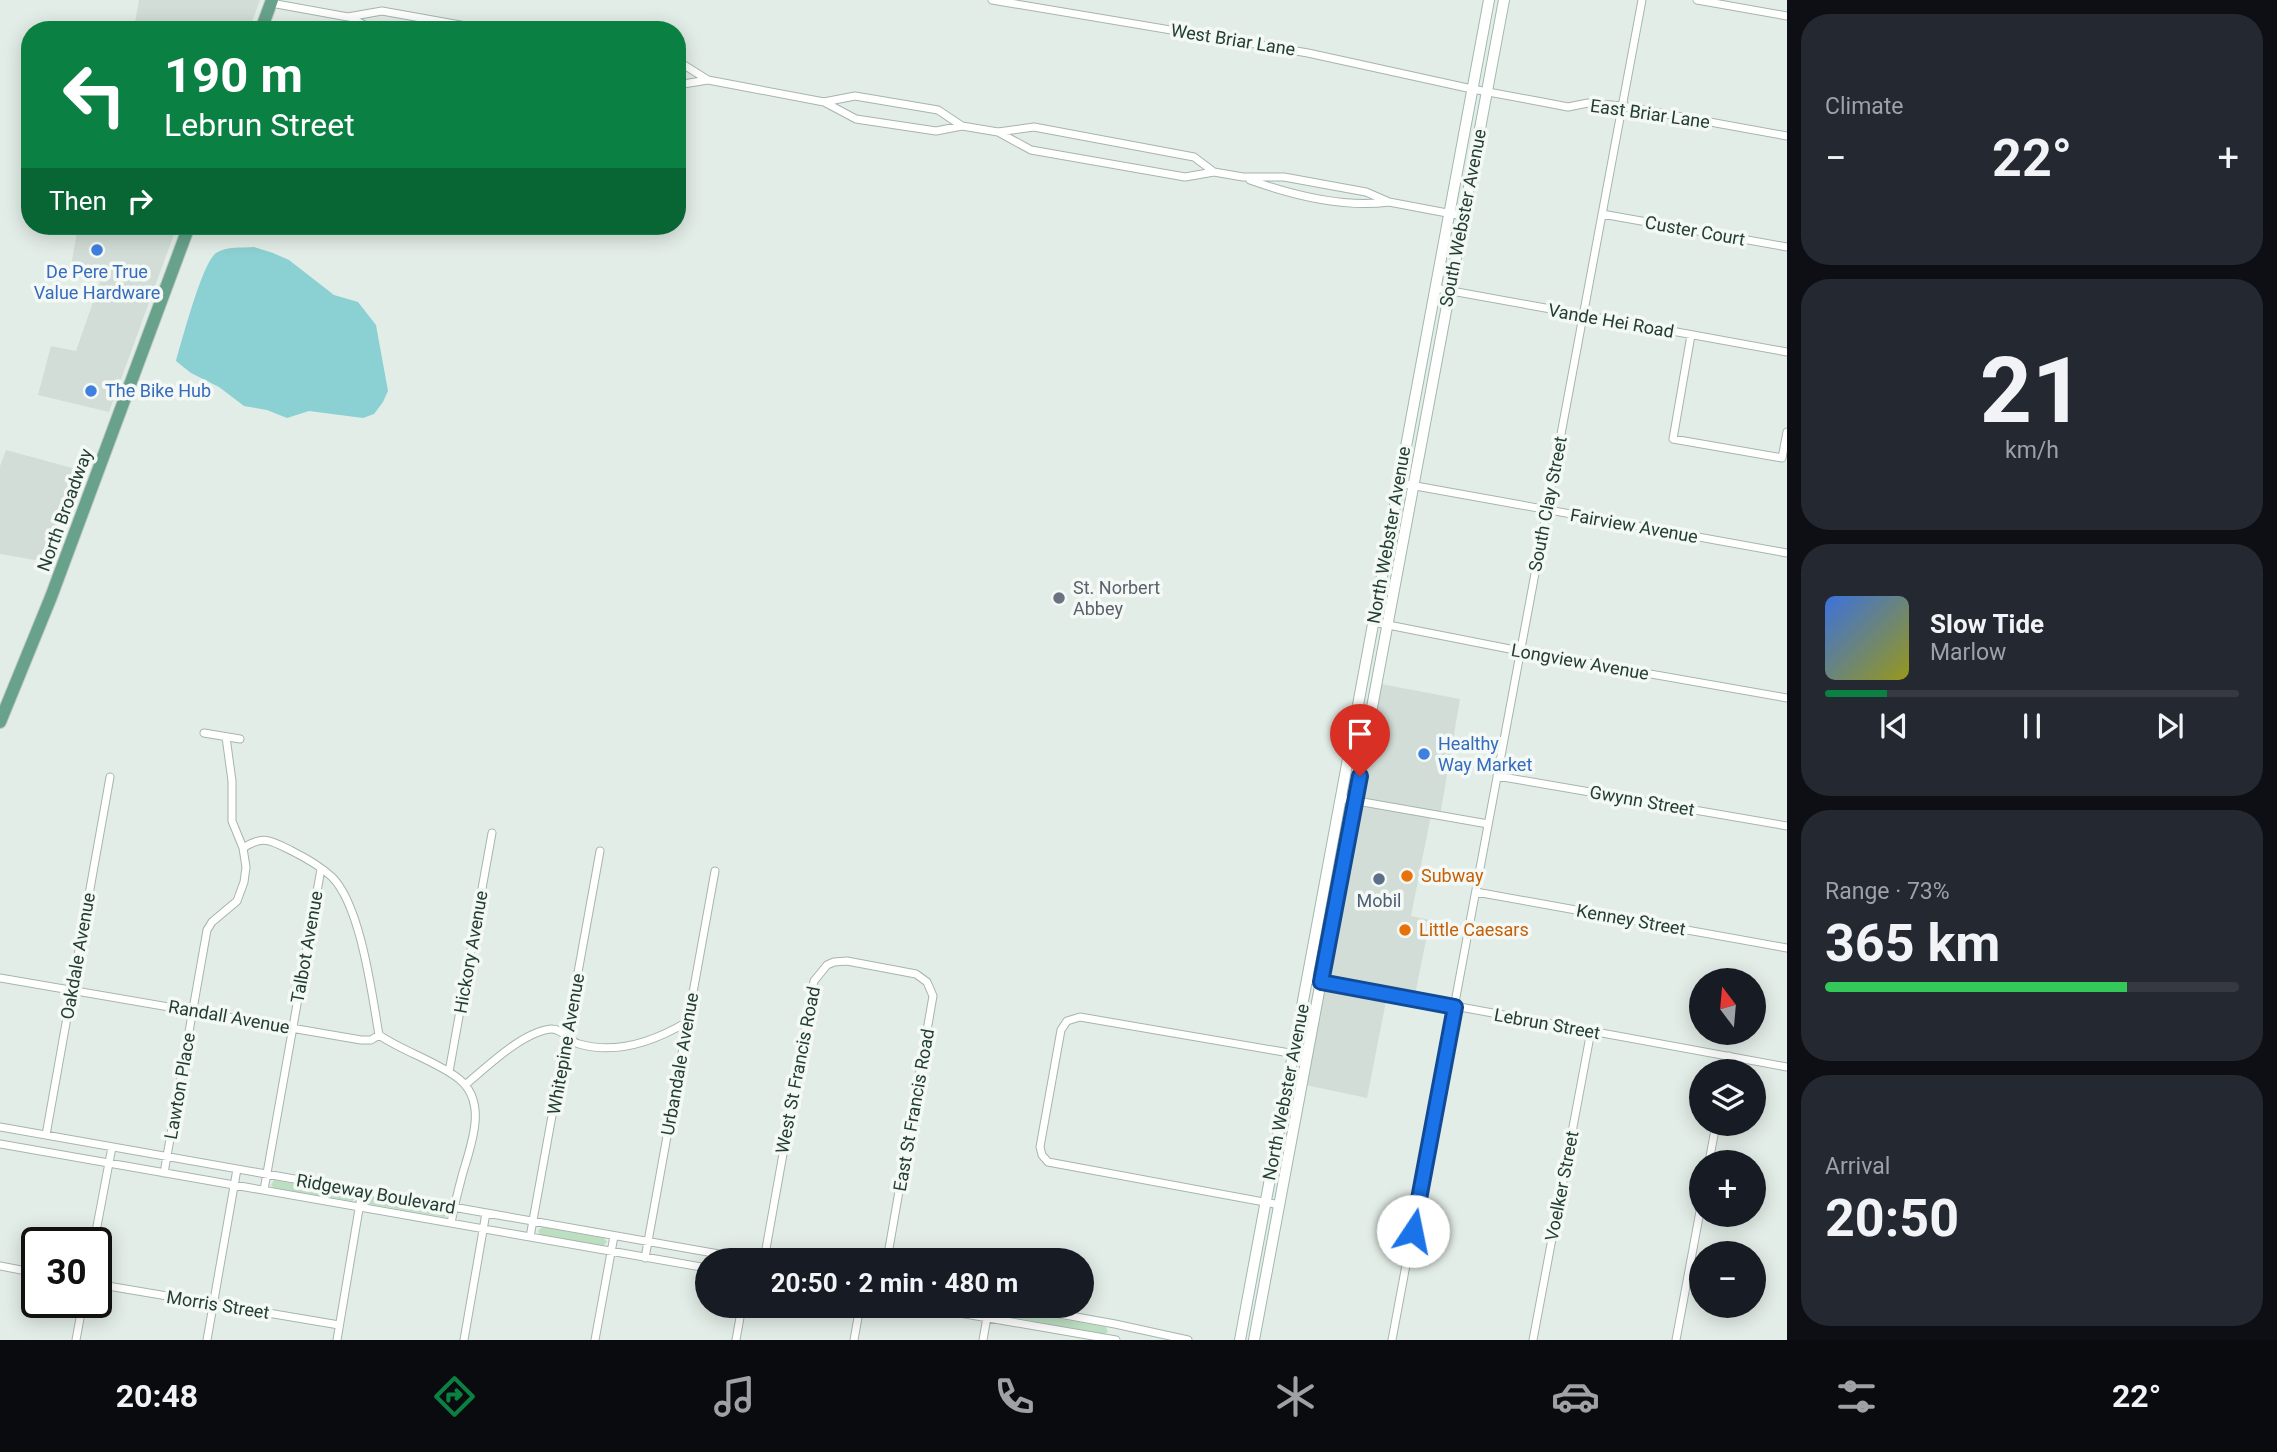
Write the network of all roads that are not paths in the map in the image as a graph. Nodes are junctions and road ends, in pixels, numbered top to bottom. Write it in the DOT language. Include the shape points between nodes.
graph roads {
  1 [pos="992,0"];
  2 [pos="1489,0"];
  3 [pos="1504,0"];
  4 [pos="1642,0"];
  5 [pos="1697,0"];
  6 [pos="271,2"];
  7 [pos="1787,16"];
  8 [pos="348,17"];
  9 [pos="264,21"];
  10 [pos="356,21"];
  11 [pos="438,21"];
  12 [pos="686,66"];
  13 [pos="708,80"];
  14 [pos="686,84"];
  15 [pos="1472,89"];
  16 [pos="1487,92"];
  17 [pos="824,102"];
  18 [pos="1622,106"];
  19 [pos="961,126"];
  20 [pos="998,132"];
  21 [pos="1787,136"];
  22 [pos="1214,172"];
  23 [pos="1243,177"];
  24 [pos="1389,202"];
  25 [pos="1450,213"];
  26 [pos="1602,214"];
  27 [pos="1463,216"];
  28 [pos="185,235"];
  29 [pos="1787,247"];
  30 [pos="1435,288"];
  31 [pos="1449,291"];
  32 [pos="1584,316"];
  33 [pos="1691,335"];
  34 [pos="1787,352"];
  35 [pos="1408,431"];
  36 [pos="1787,432"];
  37 [pos="1423,435"];
  38 [pos="1399,483"];
  39 [pos="1413,486"];
  40 [pos="1547,511"];
  41 [pos="1787,552"];
  42 [pos="1373,622"];
  43 [pos="1387,625"];
  44 [pos="1520,652"];
  45 [pos="1787,698"];
  46 [pos="0,722"];
  47 [pos="204,733"];
  48 [pos="226,737"];
  49 [pos="240,739"];
  50 [pos="1497,776"];
  51 [pos="110,777"];
  52 [pos="1340,799"];
  53 [pos="1355,801"];
  54 [pos="1488,824"];
  55 [pos="1787,826"];
  56 [pos="492,833"];
  57 [pos="243,848"];
  58 [pos="600,851"];
  59 [pos="321,869"];
  60 [pos="715,871"];
  61 [pos="1476,892"];
  62 [pos="1787,948"];
  63 [pos="908,972"];
  64 [pos="0,978"];
  65 [pos="1307,979"];
  66 [pos="1321,982"];
  67 [pos="72,990"];
  68 [pos="1455,1007"];
  69 [pos="193,1011"];
  70 [pos="688,1022"];
  71 [pos="293,1028"];
  72 [pos="1591,1031"];
  73 [pos="379,1035"];
  74 [pos="567,1037"];
  75 [pos="1293,1054"];
  76 [pos="1307,1056"];
  77 [pos="1729,1056"];
  78 [pos="1728,1059"];
  79 [pos="1787,1067"];
  80 [pos="449,1072"];
  81 [pos="465,1085"];
  82 [pos="0,1128"];
  83 [pos="46,1135"];
  84 [pos="0,1144"];
  85 [pos="111,1147"];
  86 [pos="167,1157"];
  87 [pos="109,1163"];
  88 [pos="237,1169"];
  89 [pos="164,1172"];
  90 [pos="267,1174"];
  91 [pos="234,1185"];
  92 [pos="264,1190"];
  93 [pos="362,1191"];
  94 [pos="1266,1202"];
  95 [pos="1280,1205"];
  96 [pos="360,1207"];
  97 [pos="454,1208"];
  98 [pos="486,1213"];
  99 [pos="534,1221"];
  100 [pos="451,1223"];
  101 [pos="97,1227"];
  102 [pos="1697,1227"];
  103 [pos="483,1228"];
  104 [pos="614,1236"];
  105 [pos="530,1237"];
  106 [pos="648,1241"];
  107 [pos="766,1248"];
  108 [pos="889,1248"];
  109 [pos="695,1250"];
  110 [pos="611,1251"];
  111 [pos="645,1258"];
  112 [pos="0,1266"];
  113 [pos="695,1266"];
  114 [pos="21,1270"];
  115 [pos="112,1287"];
  116 [pos="213,1304"];
  117 [pos="80,1318"];
  118 [pos="741,1318"];
  119 [pos="858,1318"];
  120 [pos="987,1318"];
  121 [pos="1082,1318"];
  122 [pos="1115,1324"];
  123 [pos="339,1325"];
  124 [pos="76,1340"];
  125 [pos="207,1340"];
  126 [pos="337,1340"];
  127 [pos="464,1340"];
  128 [pos="595,1340"];
  129 [pos="736,1340"];
  130 [pos="854,1340"];
  131 [pos="983,1340"];
  132 [pos="1114,1340"];
  133 [pos="1188,1340"];
  134 [pos="1240,1340"];
  135 [pos="1254,1340"];
  136 [pos="1392,1340"];
  137 [pos="1533,1340"];
  138 [pos="1676,1340"];
  1 -- 15 [label="street, West Briar Lane" via="1308,52"];
  2 -- 15 [label="main road, South Webster Avenue"];
  3 -- 16 [label="main road, South Webster Avenue"];
  4 -- 18 [label="street, South Clay Street"];
  5 -- 7 [label="street"];
  6 -- 8 [label="street"];
  6 -- 9 [label="main road"];
  8 -- 10 [label="street"];
  8 -- 11 [label="street" via="382,11"];
  12 -- 13 [label="street"];
  13 -- 14 [label="street"];
  13 -- 17 [label="street"];
  15 -- 16 [label="street, East Briar Lane"];
  15 -- 25 [label="main road, South Webster Avenue"];
  16 -- 18 [label="street, East Briar Lane" via="1568,107 1588,103"];
  16 -- 27 [label="main road, South Webster Avenue"];
  17 -- 19 [label="street" via="856,119 936,131"];
  17 -- 19 [label="street" via="855,96 938,110"];
  18 -- 21 [label="street, East Briar Lane"];
  18 -- 26 [label="street, South Clay Street"];
  19 -- 20 [label="street"];
  20 -- 22 [label="street" via="1031,150 1185,177"];
  20 -- 22 [label="street" via="1034,127 1194,157"];
  22 -- 23 [label="street"];
  23 -- 24 [label="street" via="1284,177 1366,192"];
  23 -- 24 [label="street" via="1280,191 1364,205"];
  24 -- 25 [label="street"];
  25 -- 27 [label="street"];
  25 -- 30 [label="main road, South Webster Avenue"];
  26 -- 29 [label="street, Custer Court"];
  26 -- 32 [label="street, South Clay Street"];
  27 -- 31 [label="main road, South Webster Avenue"];
  28 -- 46 [label="main road, North Broadway"];
  30 -- 31 [label="street, Vande Hei Road"];
  30 -- 35 [label="main road, South Webster Avenue"];
  31 -- 32 [label="street, Vande Hei Road"];
  31 -- 37 [label="main road, South Webster Avenue"];
  32 -- 33 [label="street, Vande Hei Road"];
  32 -- 40 [label="street, South Clay Street"];
  33 -- 34 [label="street, Vande Hei Road"];
  33 -- 36 [label="street" via="1673,439 1782,458"];
  35 -- 38 [label="main road, North Webster Avenue"];
  37 -- 39 [label="main road, North Webster Avenue"];
  38 -- 39 [label="street, Fairview Avenue"];
  38 -- 42 [label="main road, North Webster Avenue"];
  39 -- 40 [label="street, Fairview Avenue"];
  39 -- 43 [label="main road, North Webster Avenue"];
  40 -- 41 [label="street, Fairview Avenue"];
  40 -- 44 [label="street, South Clay Street"];
  42 -- 43 [label="street, Longview Avenue"];
  42 -- 52 [label="main road, North Webster Avenue"];
  43 -- 44 [label="street, Longview Avenue"];
  43 -- 53 [label="main road, North Webster Avenue"];
  44 -- 45 [label="street, Longview Avenue"];
  44 -- 50 [label="street, South Clay Street"];
  47 -- 48 [label="street"];
  48 -- 49 [label="street"];
  48 -- 57 [label="street, Lawton Place" via="232,821"];
  50 -- 54 [label="street, South Clay Street"];
  50 -- 55 [label="street, Gwynn Street"];
  51 -- 67 [label="street, Oakdale Avenue"];
  52 -- 53 [label="street"];
  52 -- 65 [label="main road, North Webster Avenue"];
  53 -- 54 [label="street"];
  53 -- 66 [label="main road, North Webster Avenue"];
  54 -- 61 [label="street, South Clay Street"];
  56 -- 80 [label="street, Hickory Avenue"];
  57 -- 59 [label="street" via="256,840 269,840"];
  57 -- 69 [label="street, Lawton Place" via="246,867 241,894 207,930"];
  58 -- 74 [label="street, Whitepine Avenue"];
  59 -- 71 [label="street, Talbot Avenue"];
  59 -- 73 [label="street" via="341,890 359,936"];
  60 -- 70 [label="street, Urbandale Avenue"];
  61 -- 62 [label="street, Kenney Street"];
  61 -- 68 [label="street, South Clay Street"];
  63 -- 107 [label="street, West St Francis Road" via="843,961 827,965 814,981"];
  63 -- 108 [label="street, East St Francis Road" via="927,982 933,1002"];
  64 -- 67 [label="street, Randall Avenue"];
  65 -- 66 [label="street, Lebrun Street"];
  65 -- 75 [label="main road, North Webster Avenue"];
  66 -- 68 [label="street, Lebrun Street"];
  66 -- 76 [label="main road, North Webster Avenue"];
  67 -- 69 [label="street, Randall Avenue"];
  67 -- 83 [label="street, Oakdale Avenue"];
  68 -- 72 [label="street, Lebrun Street"];
  68 -- 136 [label="street, South Clay Street"];
  69 -- 71 [label="street, Randall Avenue"];
  69 -- 86 [label="street, Lawton Place"];
  70 -- 74 [label="street" via="631,1045 594,1047"];
  70 -- 106 [label="street, Urbandale Avenue"];
  71 -- 73 [label="street, Randall Avenue" via="361,1041"];
  71 -- 90 [label="street, Talbot Avenue"];
  72 -- 77 [label="street, Lebrun Street"];
  72 -- 137 [label="street, Voelker Street"];
  73 -- 80 [label="street"];
  74 -- 81 [label="street" via="555,1029 535,1034"];
  74 -- 99 [label="street, Whitepine Avenue"];
  75 -- 76 [label="street"];
  75 -- 94 [label="main road, North Webster Avenue"];
  75 -- 94 [label="street" via="1077,1017 1061,1030 1051,1084 1040,1147 1048,1162"];
  76 -- 95 [label="main road, North Webster Avenue"];
  77 -- 78 [label="street"];
  77 -- 79 [label="street, Lebrun Street"];
  80 -- 81 [label="street"];
  81 -- 97 [label="street" via="474,1106 475,1128"];
  82 -- 83 [label="street, Ridgeway Boulevard"];
  83 -- 85 [label="street, Ridgeway Boulevard"];
  84 -- 87 [label="street, Ridgeway Boulevard"];
  85 -- 86 [label="street, Ridgeway Boulevard"];
  85 -- 87 [label="street"];
  86 -- 88 [label="street, Ridgeway Boulevard"];
  86 -- 89 [label="street, Lawton Place"];
  87 -- 89 [label="street, Ridgeway Boulevard"];
  87 -- 101 [label="street"];
  88 -- 90 [label="street, Ridgeway Boulevard"];
  88 -- 91 [label="street"];
  89 -- 91 [label="street, Ridgeway Boulevard"];
  90 -- 92 [label="street, Talbot Avenue"];
  90 -- 93 [label="street, Ridgeway Boulevard"];
  91 -- 92 [label="street, Ridgeway Boulevard"];
  91 -- 116 [label="street"];
  92 -- 96 [label="street, Ridgeway Boulevard"];
  93 -- 96 [label="street"];
  93 -- 97 [label="street, Ridgeway Boulevard"];
  94 -- 95 [label="street"];
  94 -- 134 [label="main road, North Webster Avenue"];
  95 -- 135 [label="main road, North Webster Avenue"];
  96 -- 100 [label="street, Ridgeway Boulevard"];
  96 -- 123 [label="street"];
  97 -- 98 [label="street, Ridgeway Boulevard"];
  97 -- 100 [label="street"];
  98 -- 99 [label="street, Ridgeway Boulevard"];
  98 -- 103 [label="street"];
  99 -- 104 [label="street, Ridgeway Boulevard"];
  99 -- 105 [label="street, Whitepine Avenue"];
  100 -- 103 [label="street, Ridgeway Boulevard"];
  102 -- 138 [label="street"];
  103 -- 105 [label="street, Ridgeway Boulevard"];
  103 -- 127 [label="street"];
  104 -- 106 [label="street, Ridgeway Boulevard"];
  104 -- 110 [label="street"];
  105 -- 110 [label="street, Ridgeway Boulevard"];
  106 -- 109 [label="street, Ridgeway Boulevard"];
  106 -- 111 [label="street, Urbandale Avenue"];
  110 -- 111 [label="street, Ridgeway Boulevard"];
  110 -- 128 [label="street"];
  111 -- 113 [label="street, Ridgeway Boulevard"];
  112 -- 114 [label="street"];
  115 -- 116 [label="street, Morris Street"];
  116 -- 123 [label="street, Morris Street"];
  116 -- 125 [label="street"];
  117 -- 124 [label="street"];
  118 -- 129 [label="street"];
  119 -- 130 [label="street"];
  120 -- 131 [label="street"];
  120 -- 132 [label="street"];
  121 -- 122 [label="street"];
  122 -- 132 [label="street"];
  122 -- 133 [label="street"];
  123 -- 126 [label="street"];
}
